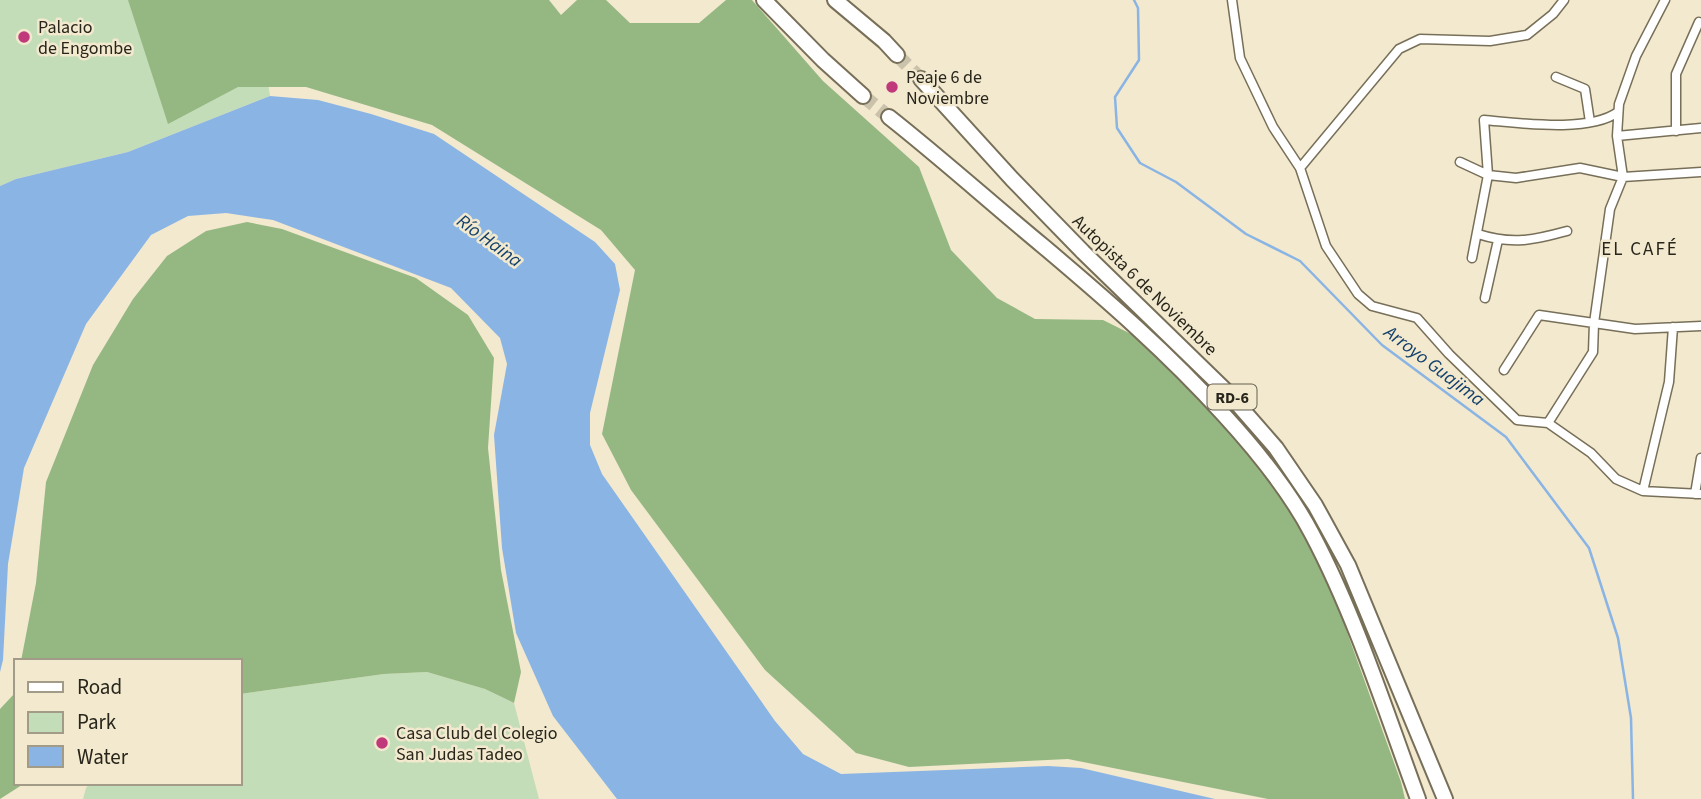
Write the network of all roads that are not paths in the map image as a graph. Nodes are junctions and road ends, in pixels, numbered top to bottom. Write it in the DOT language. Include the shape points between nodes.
graph roads {
  1 [pos="764,0"];
  2 [pos="835,0"];
  3 [pos="1231,0"];
  4 [pos="1564,0"];
  5 [pos="1665,0"];
  6 [pos="1699,22"];
  7 [pos="897,55"];
  8 [pos="1556,77"];
  9 [pos="921,79"];
  10 [pos="863,96"];
  11 [pos="1618,112"];
  12 [pos="889,117"];
  13 [pos="1590,122"];
  14 [pos="1701,128"];
  15 [pos="1676,131"];
  16 [pos="1617,136"];
  17 [pos="1460,162"];
  18 [pos="1300,168"];
  19 [pos="1701,172"];
  20 [pos="1488,175"];
  21 [pos="1623,177"];
  22 [pos="1567,230"];
  23 [pos="1478,234"];
  24 [pos="1498,240"];
  25 [pos="1472,258"];
  26 [pos="1485,298"];
  27 [pos="1594,323"];
  28 [pos="1701,326"];
  29 [pos="1673,327"];
  30 [pos="1504,370"];
  31 [pos="1548,424"];
  32 [pos="1701,458"];
  33 [pos="1643,491"];
  34 [pos="1698,494"];
  35 [pos="1443,793"];
  36 [pos="1418,799"];
  1 -- 10 [label="highway"];
  2 -- 7 [label="highway"];
  3 -- 18 [label="street" via="1240,58 1273,127"];
  4 -- 18 [label="street" via="1527,36 1490,41 1420,39 1399,49"];
  5 -- 11 [label="street" via="1636,55"];
  6 -- 15 [label="street" via="1676,74"];
  8 -- 13 [label="street" via="1585,89"];
  9 -- 35 [label="highway, Autopista 6 de Noviembre / RD-6" via="1047,216 1227,392 1276,448 1348,565"];
  11 -- 13 [label="street" via="1607,120"];
  11 -- 16 [label="street"];
  12 -- 36 [label="highway, Autopista 6 de Noviembre / RD-6" via="1112,304 1174,361 1252,446 1312,533"];
  13 -- 20 [label="street" via="1559,125 1484,120"];
  14 -- 15 [label="street"];
  15 -- 16 [label="street"];
  16 -- 21 [label="street"];
  17 -- 20 [label="street"];
  18 -- 31 [label="street" via="1326,246 1358,294 1372,306 1417,318 1517,420"];
  19 -- 21 [label="street"];
  20 -- 21 [label="street" via="1516,178 1580,168"];
  20 -- 23 [label="street"];
  21 -- 27 [label="street" via="1610,209"];
  22 -- 24 [label="street" via="1530,241"];
  23 -- 24 [label="street"];
  23 -- 25 [label="street"];
  24 -- 26 [label="street"];
  27 -- 29 [label="street" via="1635,329"];
  27 -- 30 [label="street" via="1539,315"];
  27 -- 31 [label="street" via="1593,352"];
  28 -- 29 [label="street"];
  29 -- 33 [label="street" via="1669,382"];
  31 -- 33 [label="street" via="1591,453 1616,479"];
  32 -- 34 [label="street"];
  33 -- 34 [label="street"];
}
